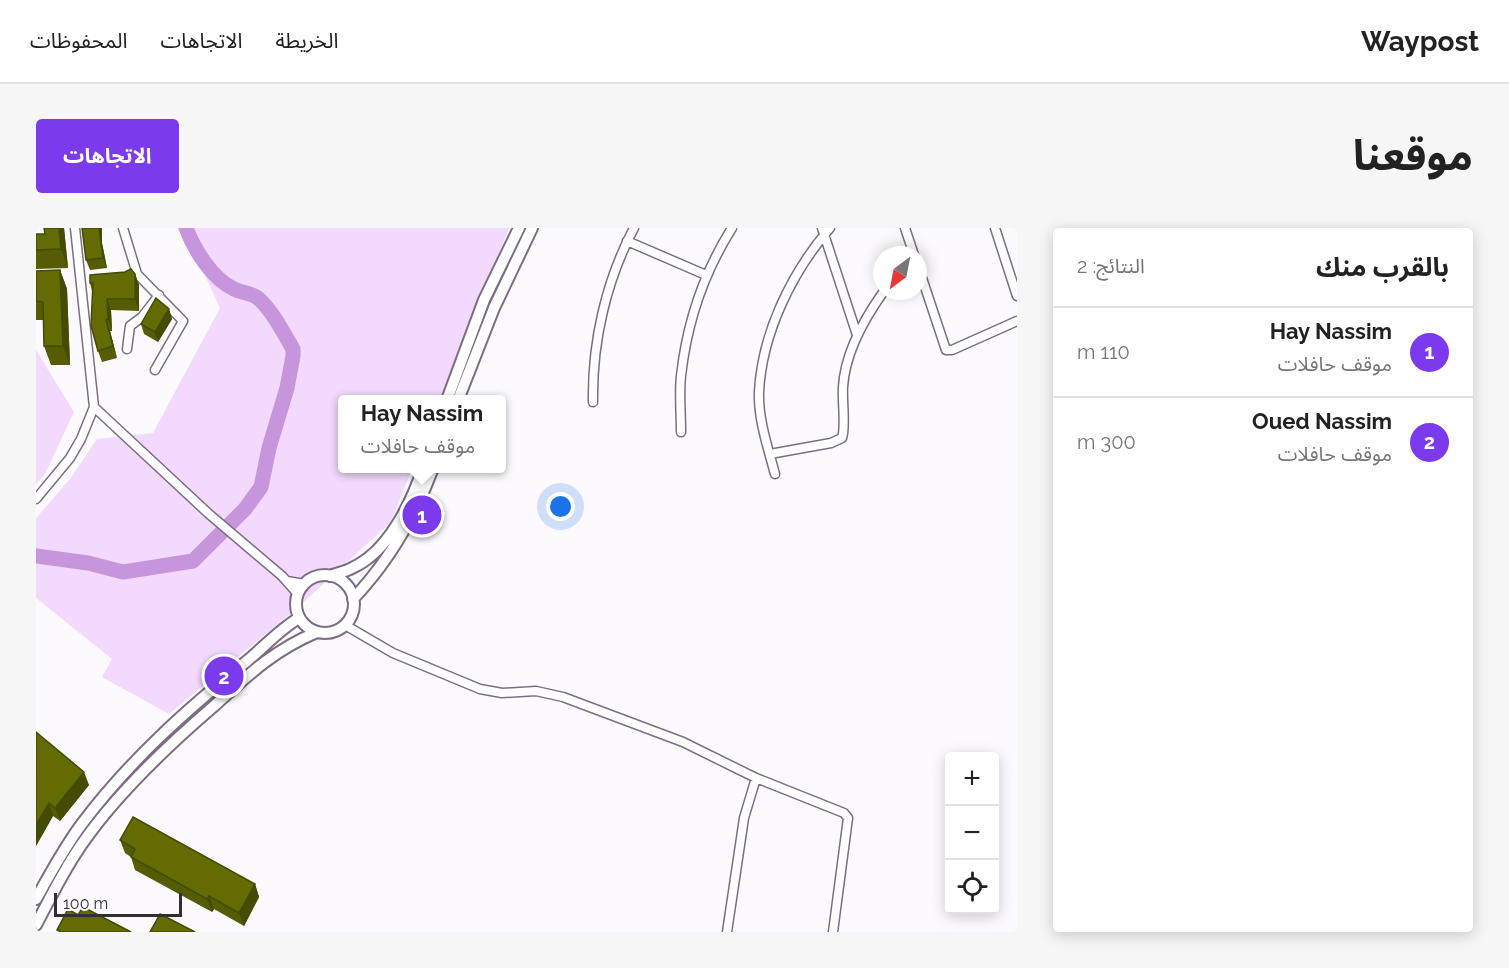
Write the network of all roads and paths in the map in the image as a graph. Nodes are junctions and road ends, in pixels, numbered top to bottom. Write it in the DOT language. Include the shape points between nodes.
graph roads {
  1 [pos="75,228"];
  2 [pos="123,228"];
  3 [pos="519,228"];
  4 [pos="532,228"];
  5 [pos="634,228"];
  6 [pos="732,228"];
  7 [pos="905,228"];
  8 [pos="995,228"];
  9 [pos="826,230"];
  10 [pos="627,241"];
  11 [pos="911,246"];
  12 [pos="1013,267"];
  13 [pos="137,274"];
  14 [pos="126,275"];
  15 [pos="706,275"];
  16 [pos="92,280"];
  17 [pos="81,281"];
  18 [pos="927,293"];
  19 [pos="159,295"];
  20 [pos="1017,296"];
  21 [pos="878,300"];
  22 [pos="1017,321"];
  23 [pos="857,335"];
  24 [pos="127,349"];
  25 [pos="154,370"];
  26 [pos="448,395"];
  27 [pos="460,395"];
  28 [pos="593,402"];
  29 [pos="94,407"];
  30 [pos="681,432"];
  31 [pos="770,454"];
  32 [pos="421,473"];
  33 [pos="431,473"];
  34 [pos="775,474"];
  35 [pos="36,499"];
  36 [pos="330,576"];
  37 [pos="301,589"];
  38 [pos="353,599"];
  39 [pos="299,618"];
  40 [pos="345,625"];
  41 [pos="318,632"];
  42 [pos="756,778"];
  43 [pos="36,899"];
  44 [pos="36,925"];
  45 [pos="727,932"];
  46 [pos="833,932"];
  1 -- 17 [label="street"];
  2 -- 13 [label="street"];
  3 -- 26 [label="main road" via="484,300"];
  4 -- 27 [label="main road" via="494,308"];
  5 -- 10 [label="street"];
  6 -- 15 [label="street"];
  7 -- 11 [label="street"];
  8 -- 12 [label="street"];
  9 -- 23 [label="street"];
  9 -- 31 [label="street" via="791,286 767,346 759,392"];
  10 -- 15 [label="street"];
  10 -- 28 [label="street" via="603,312"];
  12 -- 20 [label="street"];
  13 -- 14 [label="street"];
  13 -- 19 [label="street"];
  15 -- 30 [label="street" via="687,335 681,378"];
  16 -- 17 [label="street"];
  17 -- 29 [label="street"];
  18 -- 22 [label="street" via="946,350"];
  19 -- 24 [label="street" via="130,326"];
  19 -- 25 [label="street" via="183,321"];
  21 -- 23 [label="street"];
  23 -- 31 [label="street" via="843,387 842,438"];
  29 -- 35 [label="street" via="70,458"];
  29 -- 37 [label="street" via="209,514"];
  31 -- 34 [label="street"];
  32 -- 36 [label="main road" via="411,502 384,541 353,568"];
  33 -- 38 [label="main road" via="415,513 381,567"];
  36 -- 37 [label="main road" via="316,577"];
  36 -- 38 [label="main road" via="345,584"];
  37 -- 39 [label="main road" via="296,609"];
  38 -- 40 [label="main road" via="352,613"];
  39 -- 41 [label="main road"];
  39 -- 43 [label="main road" via="146,750 80,826"];
  40 -- 41 [label="main road" via="329,633"];
  40 -- 42 [label="street" via="402,657 480,688 502,693 536,691 563,697 683,742"];
  41 -- 44 [label="main road" via="266,660 156,759 75,855"];
  42 -- 45 [label="street" via="744,818"];
  42 -- 46 [label="street" via="847,816"];
}
